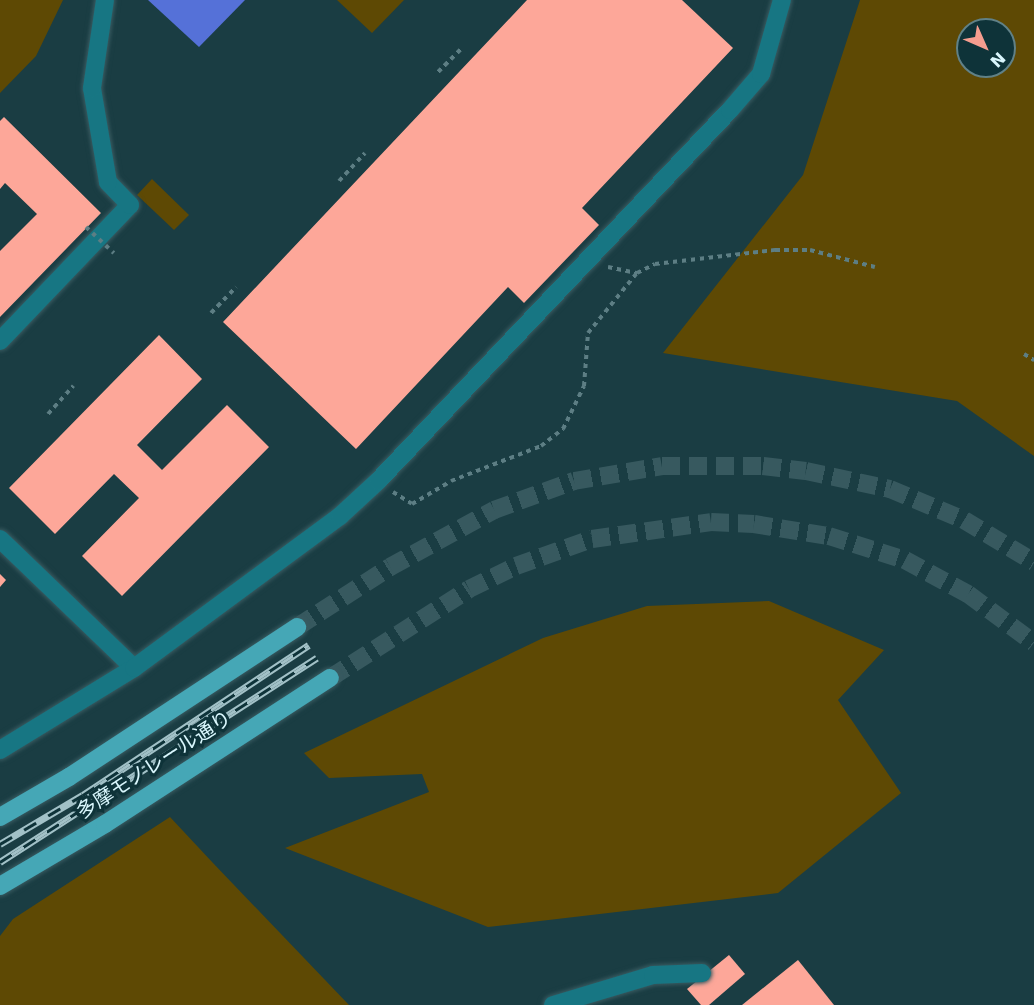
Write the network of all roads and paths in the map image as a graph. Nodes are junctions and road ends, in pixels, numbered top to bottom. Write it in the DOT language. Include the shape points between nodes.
graph roads {
  1 [pos="105,0"];
  2 [pos="782,0"];
  3 [pos="463,47"];
  4 [pos="438,72"];
  5 [pos="364,153"];
  6 [pos="339,181"];
  7 [pos="86,227"];
  8 [pos="114,253"];
  9 [pos="588,263"];
  10 [pos="875,267"];
  11 [pos="637,273"];
  12 [pos="236,287"];
  13 [pos="211,313"];
  14 [pos="0,341"];
  15 [pos="1024,354"];
  16 [pos="1034,360"];
  17 [pos="73,386"];
  18 [pos="48,414"];
  19 [pos="378,481"];
  20 [pos="0,539"];
  21 [pos="297,627"];
  22 [pos="134,668"];
  23 [pos="330,678"];
  24 [pos="0,750"];
  25 [pos="0,818"];
  26 [pos="0,886"];
  27 [pos="702,973"];
  28 [pos="553,1005"];
  1 -- 14 [label="lane" via="92,88 108,182 130,205"];
  2 -- 9 [label="lane" via="761,74"];
  3 -- 4 [label="path"];
  5 -- 6 [label="path"];
  7 -- 8 [label="path, bridge"];
  9 -- 11 [label="path"];
  9 -- 19 [label="lane"];
  10 -- 11 [label="path" via="810,250 775,250 655,264"];
  11 -- 19 [label="path" via="588,333 584,386 563,429 541,446 451,481 412,504"];
  12 -- 13 [label="path"];
  15 -- 16 [label="path"];
  17 -- 18 [label="path"];
  19 -- 22 [label="lane" via="340,516"];
  20 -- 22 [label="lane"];
  21 -- 25 [label="main road, 多摩モノレール通り"];
  22 -- 24 [label="lane"];
  23 -- 26 [label="main road, 多摩モノレール通り" via="105,824"];
  27 -- 28 [label="lane" via="653,975"];
}
